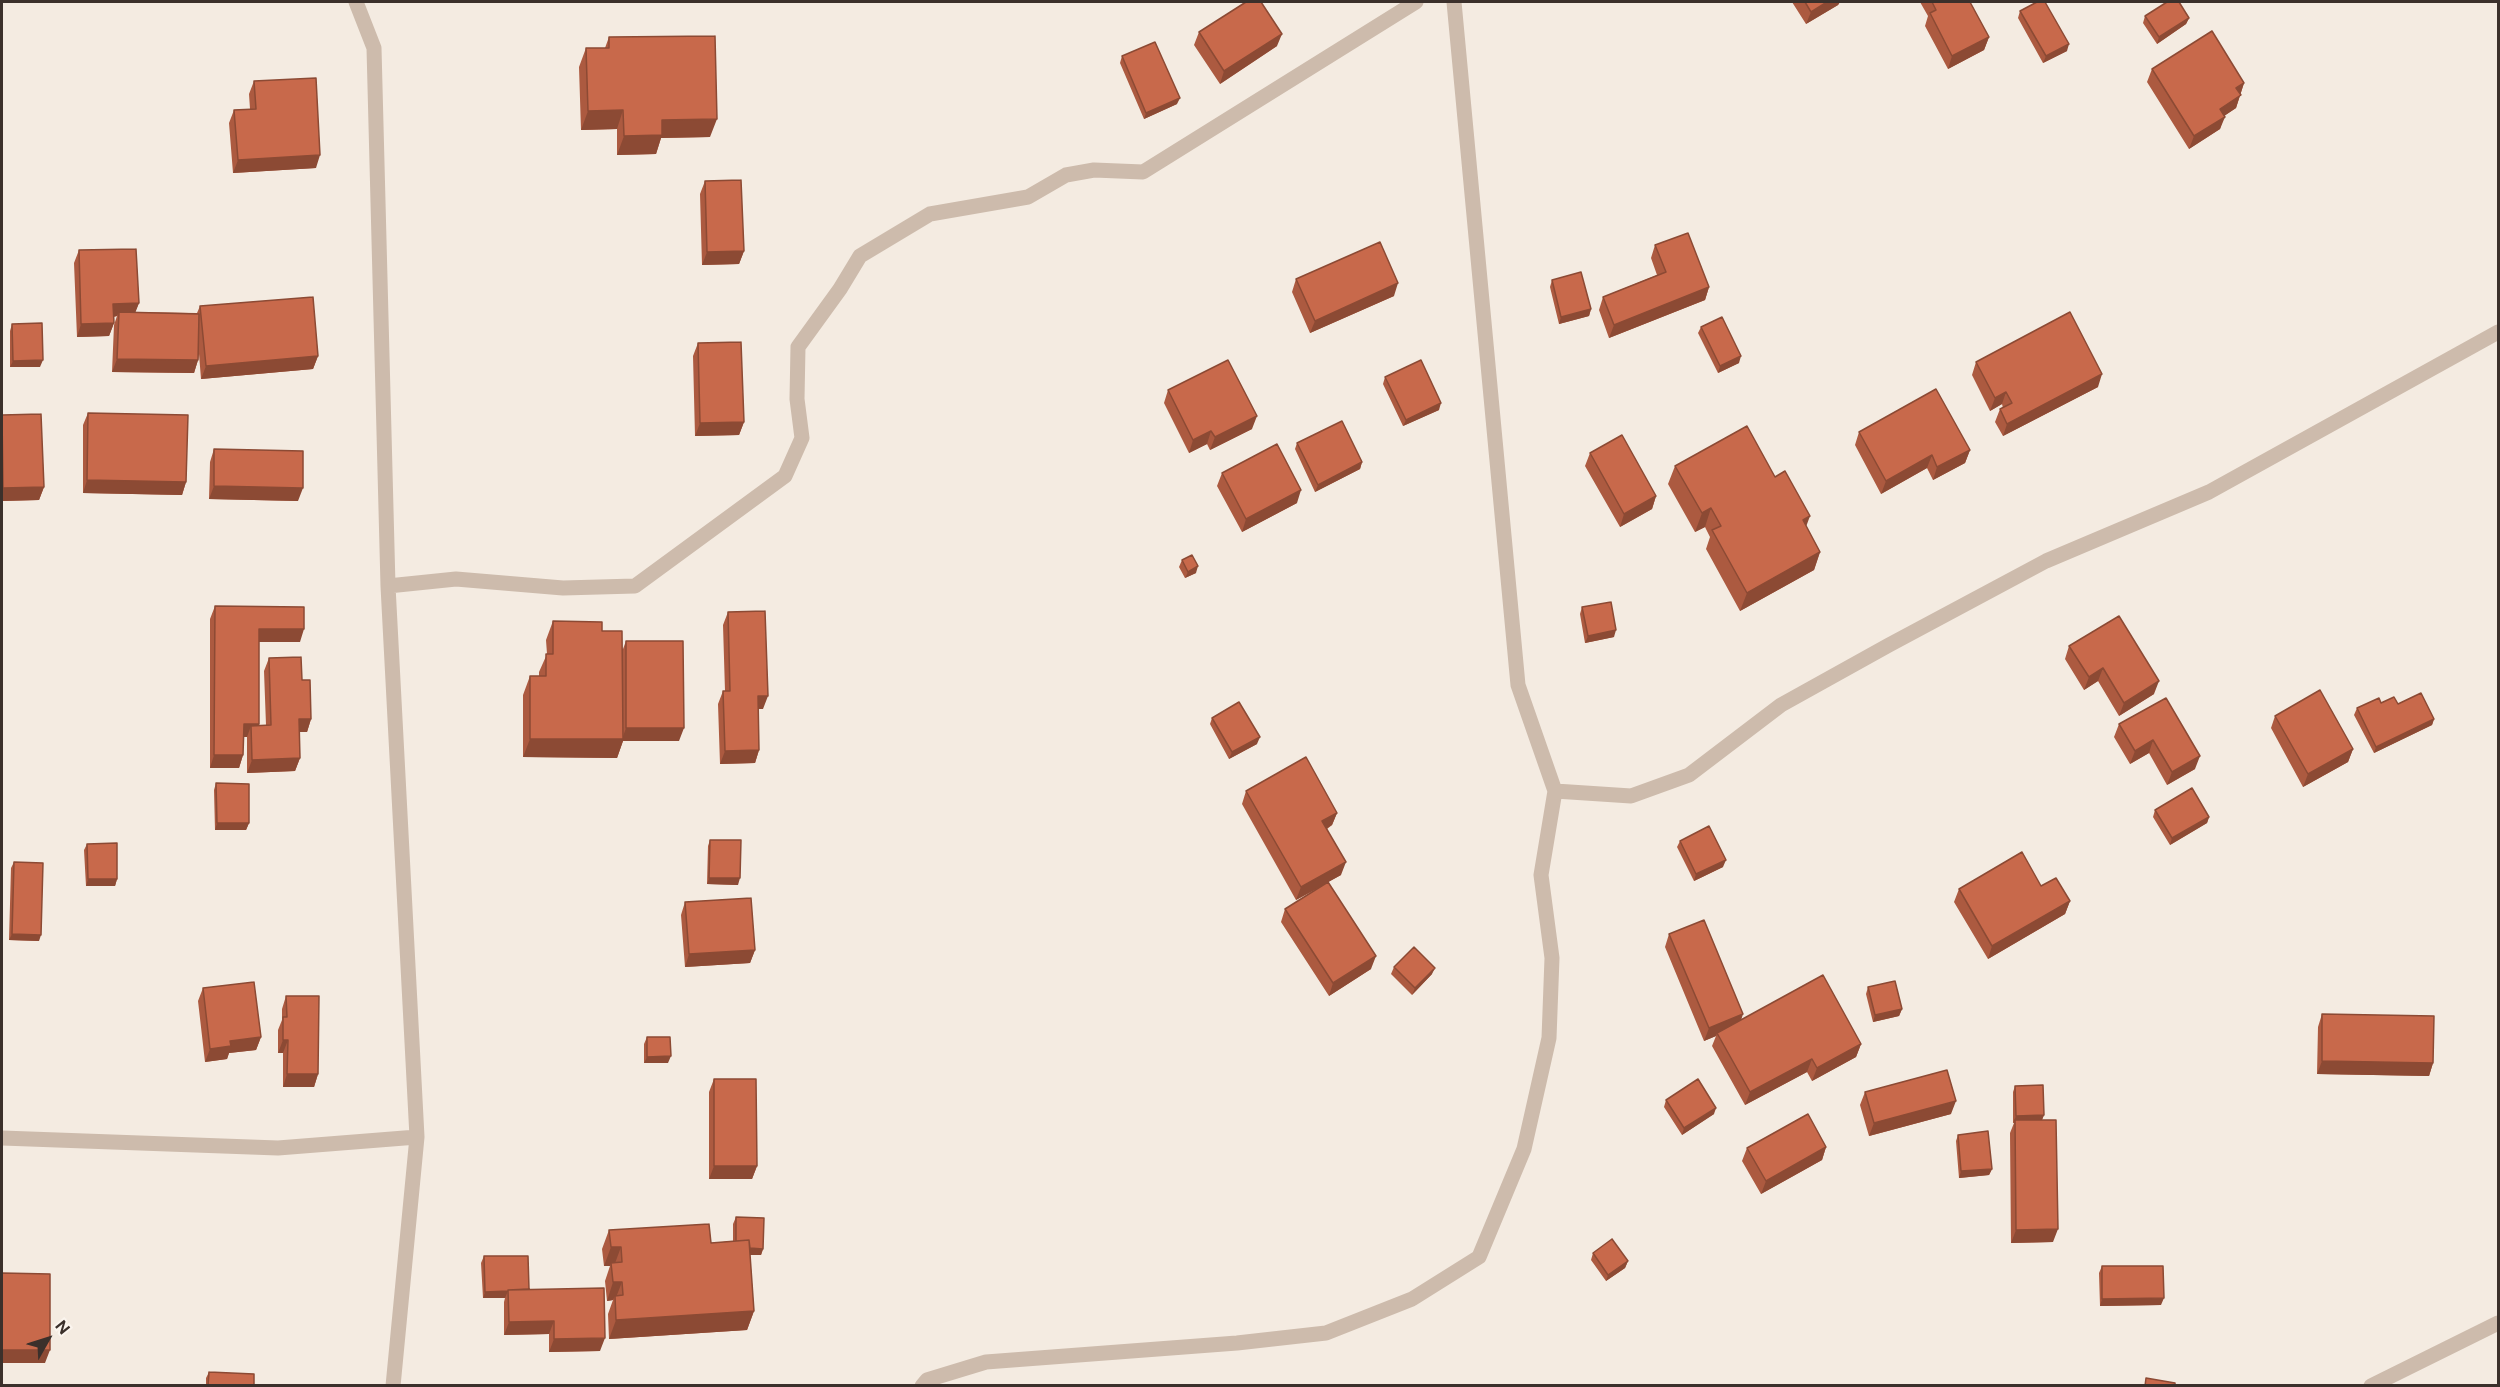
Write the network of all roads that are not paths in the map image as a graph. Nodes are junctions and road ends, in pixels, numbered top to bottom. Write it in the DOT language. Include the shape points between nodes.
graph roads {
  1 [pos="356,2"];
  2 [pos="1416,2"];
  3 [pos="1454,2"];
  4 [pos="2499,332"];
  5 [pos="388,586"];
  6 [pos="1555,790"];
  7 [pos="417,1137"];
  8 [pos="2,1138"];
  9 [pos="2499,1323"];
  10 [pos="393,1386"];
  11 [pos="922,1386"];
  12 [pos="2371,1386"];
  1 -- 5 [label="street" via="374,48"];
  2 -- 5 [label="street" via="1143,172 1094,170 1065,175 1028,197 930,214 860,256 798,347 797,399 802,438 785,476 635,586 563,588 456,579"];
  3 -- 6 [label="street" via="1518,685"];
  4 -- 6 [label="street" via="2209,492 2046,561 1889,645 1781,705 1689,775 1631,796"];
  5 -- 7 [label="street"];
  6 -- 11 [label="street" via="1541,875 1552,958 1549,1038 1524,1149 1479,1257 1412,1299 1326,1333 986,1362 927,1380"];
  7 -- 8 [label="street" via="278,1148"];
  7 -- 10 [label="street"];
  9 -- 12 [label="street"];
}
